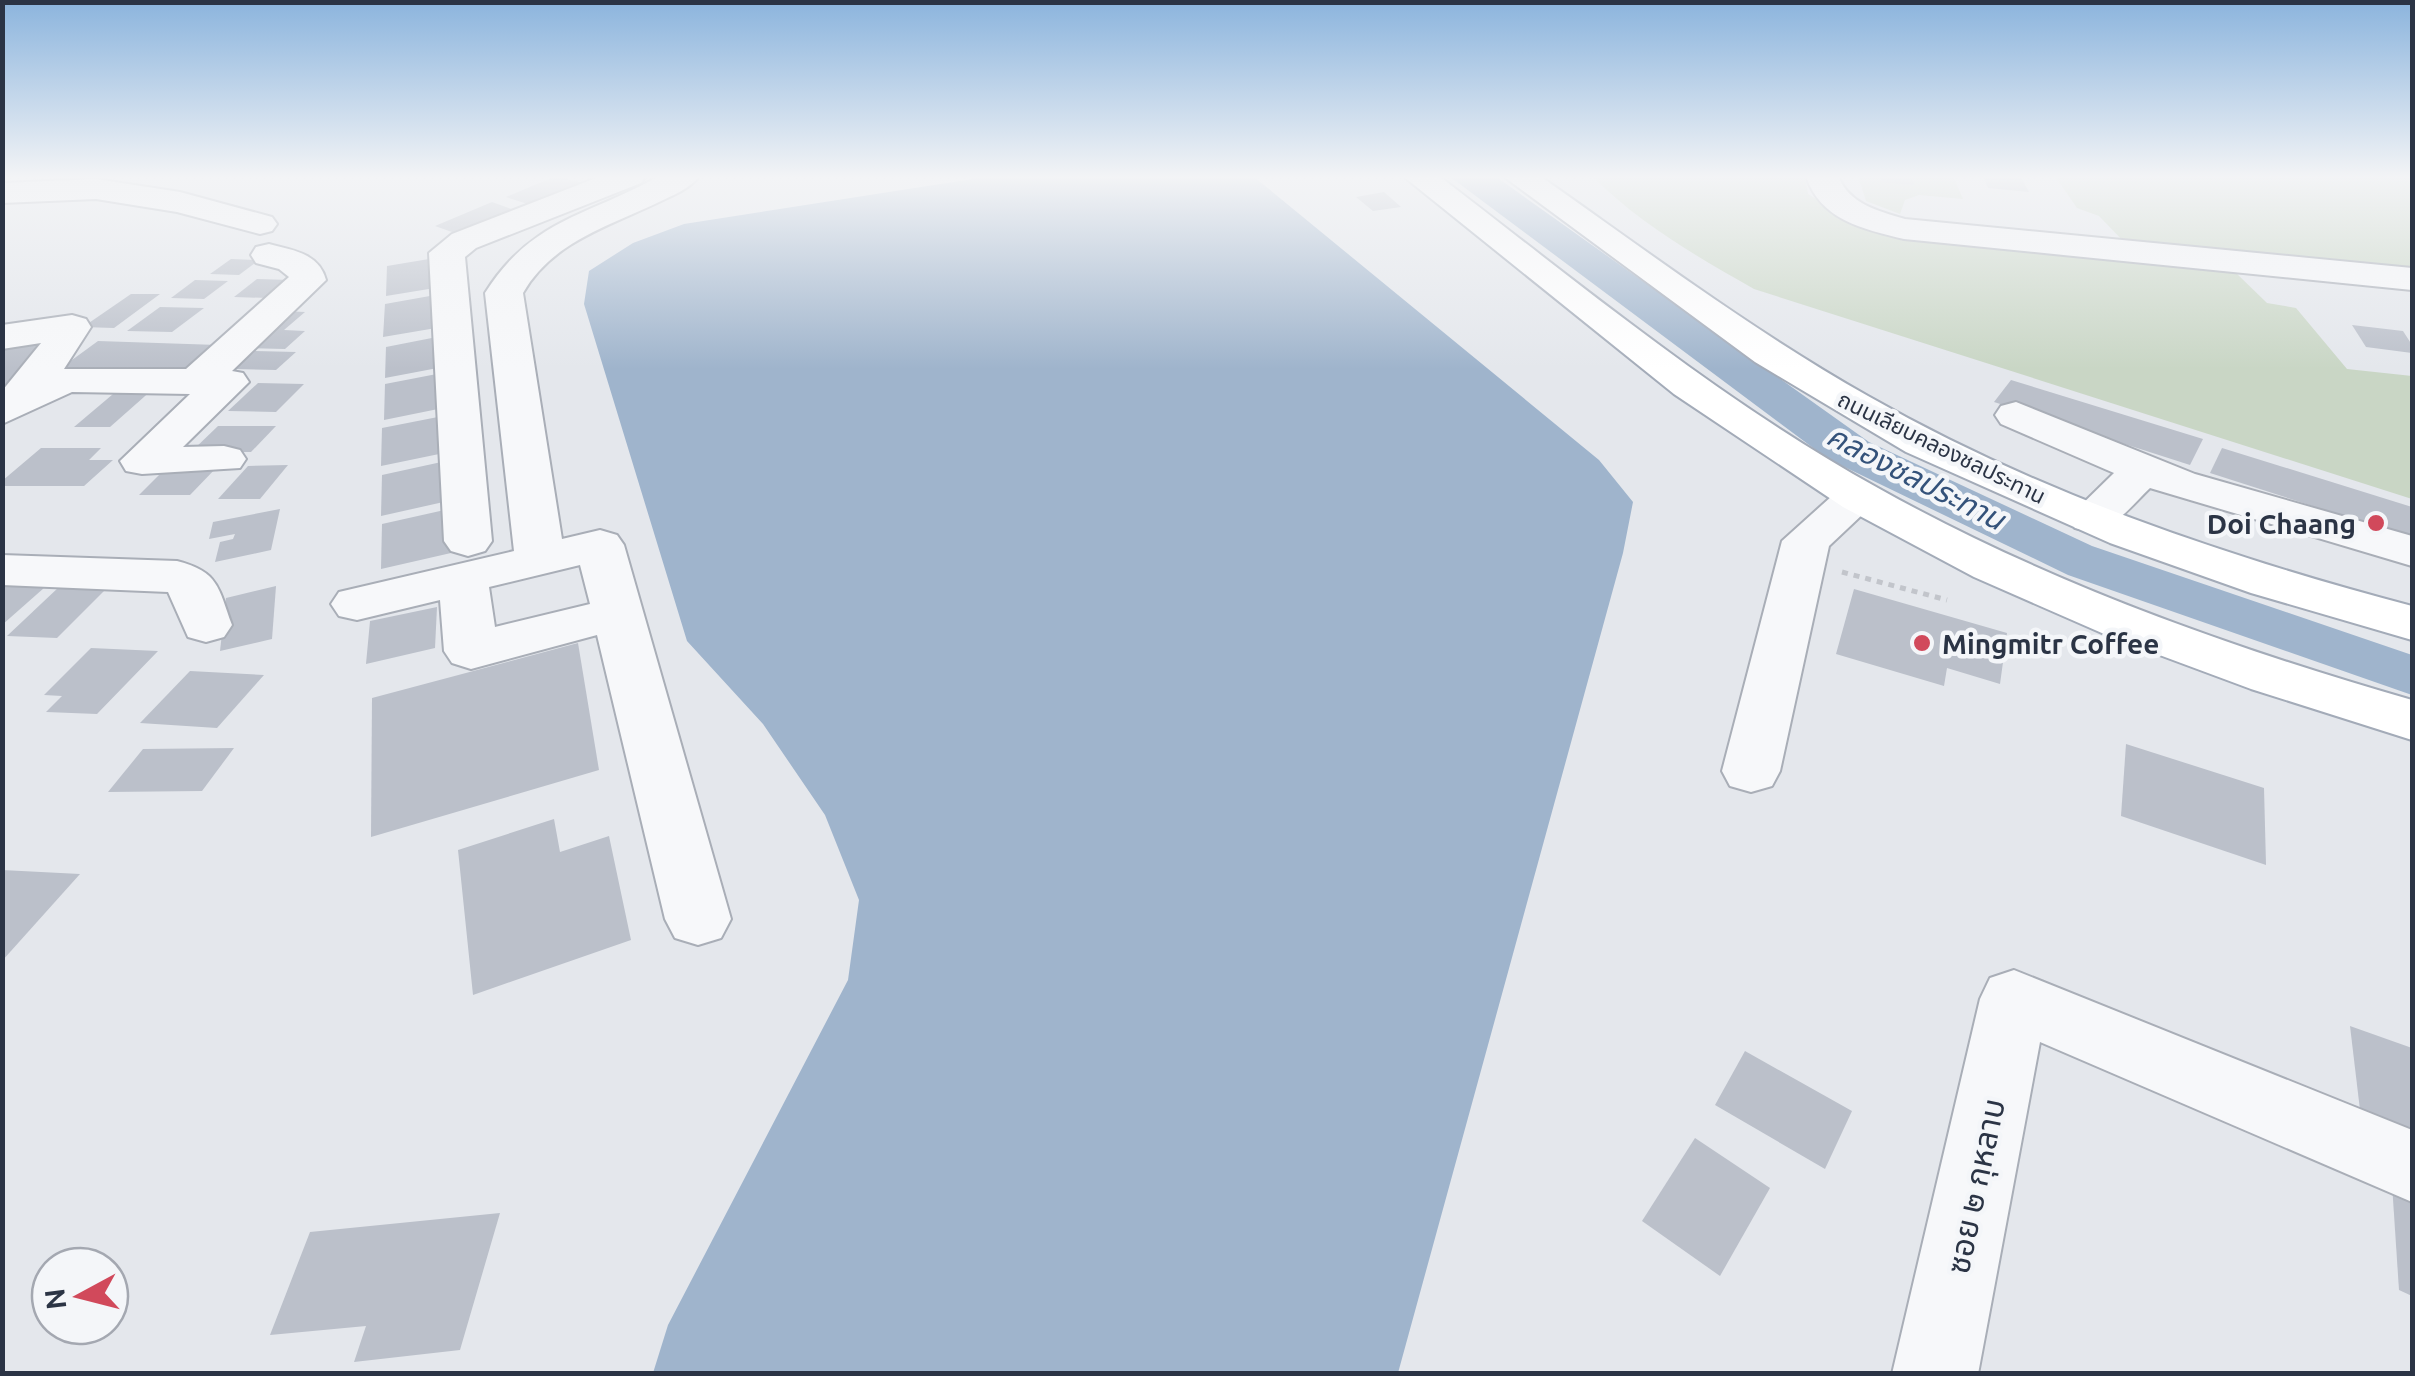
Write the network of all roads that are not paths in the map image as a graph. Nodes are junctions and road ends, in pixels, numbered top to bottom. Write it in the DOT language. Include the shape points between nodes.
graph roads {
  1 [pos="266,240"];
  2 [pos="466,240"];
  3 [pos="561,240"];
  4 [pos="1503,240"];
  5 [pos="1610,240"];
  6 [pos="2016,240"];
  7 [pos="2254,264"];
  8 [pos="2412,280"];
  9 [pos="2313,306"];
  10 [pos="2,336"];
  11 [pos="198,380"];
  12 [pos="14,403"];
  13 [pos="2016,416"];
  14 [pos="224,458"];
  15 [pos="2144,470"];
  16 [pos="1858,497"];
  17 [pos="2092,518"];
  18 [pos="2412,558"];
  19 [pos="540,559"];
  20 [pos="466,560"];
  21 [pos="2,570"];
  22 [pos="357,604"];
  23 [pos="618,613"];
  24 [pos="2412,623"];
  25 [pos="206,625"];
  26 [pos="2412,720"];
  27 [pos="1752,772"];
  28 [pos="698,919"];
  29 [pos="2412,1166"];
  30 [pos="1936,1374"];
  1 -- 11 [label="street" via="308,280"];
  2 -- 20 [label="street" via="447,252"];
  3 -- 19 [label="street" via="534,253 504,293"];
  4 -- 16 [label="main road" via="1749,428"];
  5 -- 17 [label="main road, ถนนเลียบคลองชลประทาน" via="1856,408"];
  6 -- 7 [label="street"];
  7 -- 8 [label="street"];
  7 -- 9 [label="street" via="2269,291"];
  10 -- 12 [label="street" via="72,326"];
  11 -- 12 [label="street" via="68,380"];
  11 -- 14 [label="street" via="228,382 142,461"];
  13 -- 15 [label="street"];
  15 -- 17 [label="street"];
  15 -- 18 [label="street"];
  16 -- 26 [label="main road" via="1986,564 2143,631"];
  16 -- 27 [label="street" via="1806,541"];
  17 -- 24 [label="main road, ถนนเลียบคลองชลประทาน"];
  19 -- 20 [label="street"];
  19 -- 23 [label="street" via="600,545"];
  20 -- 22 [label="street"];
  20 -- 23 [label="street" via="471,650"];
  21 -- 25 [label="street" via="177,577 192,584"];
  23 -- 28 [label="street"];
  29 -- 30 [label="street, ซอย ๒ กุหลาบ" via="2014,999"];
}
